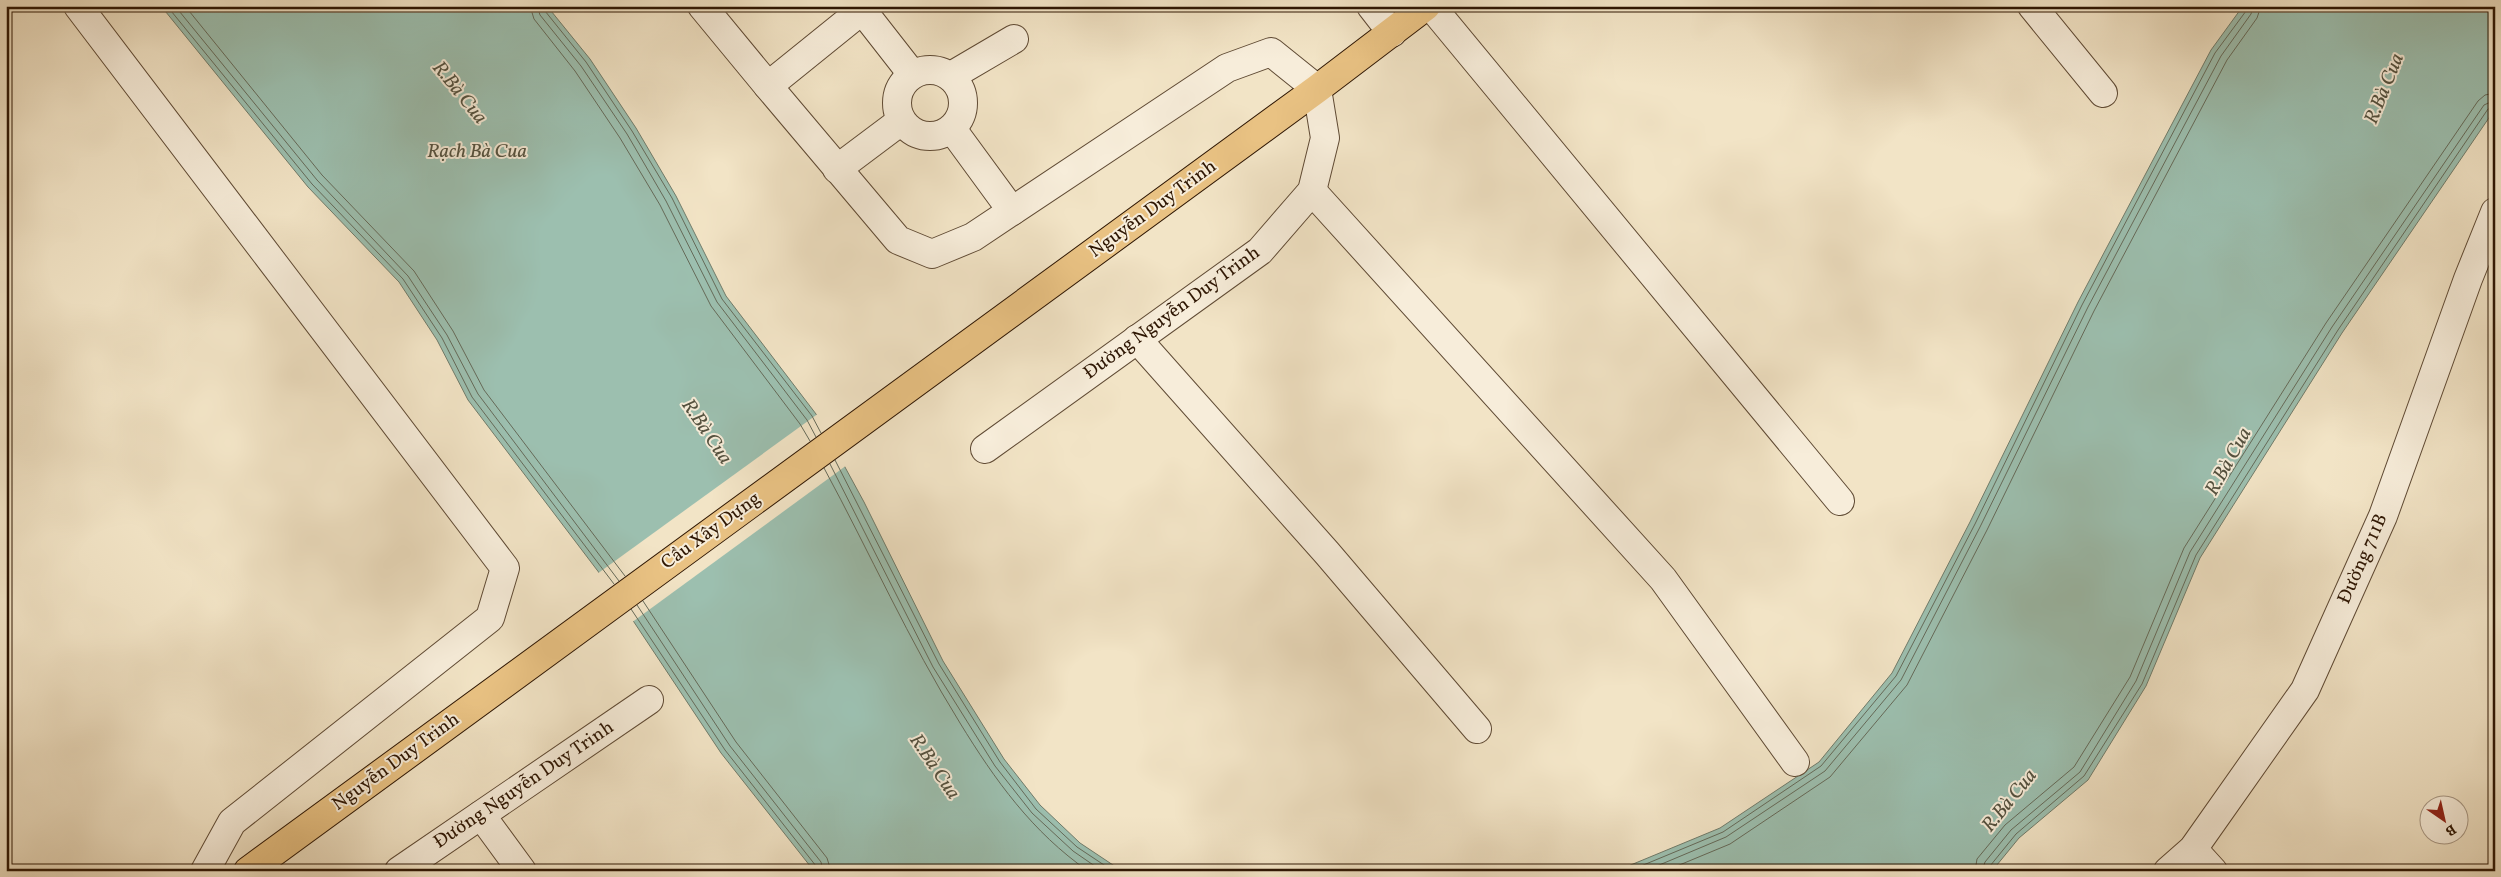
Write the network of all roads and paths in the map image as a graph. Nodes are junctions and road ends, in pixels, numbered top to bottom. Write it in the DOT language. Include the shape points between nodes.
graph roads {
  1 [pos="78,6"];
  2 [pos="702,6"];
  3 [pos="1371,6"];
  4 [pos="1426,6"];
  5 [pos="1431,6"];
  6 [pos="2032,6"];
  7 [pos="865,8"];
  8 [pos="1392,33"];
  9 [pos="1014,39"];
  10 [pos="912,74"];
  11 [pos="951,76"];
  12 [pos="768,86"];
  13 [pos="1317,89"];
  14 [pos="2103,93"];
  15 [pos="901,121"];
  16 [pos="952,129"];
  17 [pos="837,168"];
  18 [pos="1312,191"];
  19 [pos="1012,211"];
  20 [pos="2495,212"];
  21 [pos="1137,339"];
  22 [pos="878,410"];
  23 [pos="985,449"];
  24 [pos="1840,501"];
  25 [pos="544,652"];
  26 [pos="649,700"];
  27 [pos="1477,729"];
  28 [pos="1795,762"];
  29 [pos="481,815"];
  30 [pos="2194,849"];
  31 [pos="205,871"];
  32 [pos="248,871"];
  33 [pos="399,871"];
  34 [pos="522,871"];
  35 [pos="2168,871"];
  36 [pos="2213,871"];
  1 -- 31 [label="street" via="505,568 490,618 232,822"];
  2 -- 12 [label="street"];
  3 -- 8 [label="street"];
  4 -- 8 [label="main road, Nguyễn Duy Trinh"];
  5 -- 24 [label="street"];
  6 -- 14 [label="street"];
  7 -- 10 [label="street"];
  7 -- 12 [label="street"];
  8 -- 13 [label="main road, Nguyễn Duy Trinh"];
  9 -- 11 [label="street"];
  10 -- 11 [label="street" via="932,69"];
  10 -- 15 [label="street" via="900,87 896,104"];
  11 -- 16 [label="street" via="962,93 962,112"];
  12 -- 17 [label="street"];
  13 -- 18 [label="street, Đường Nguyễn Duy Trinh" via="1325,138"];
  13 -- 19 [label="street" via="1272,52 1226,68"];
  13 -- 22 [label="main road, Nguyễn Duy Trinh"];
  15 -- 16 [label="street" via="915,134 934,136"];
  15 -- 17 [label="street"];
  16 -- 19 [label="street"];
  17 -- 19 [label="street" via="898,240 932,254 973,237"];
  18 -- 21 [label="street, Đường Nguyễn Duy Trinh" via="1260,251"];
  18 -- 28 [label="street" via="1662,579"];
  20 -- 30 [label="street, Đường 711B" via="2383,516 2305,690"];
  21 -- 23 [label="street, Đường Nguyễn Duy Trinh"];
  21 -- 27 [label="street"];
  22 -- 25 [label="main road, Cầu Xây Dựng"];
  25 -- 32 [label="main road, Nguyễn Duy Trinh"];
  26 -- 29 [label="street, Đường Nguyễn Duy Trinh"];
  29 -- 33 [label="street, Đường Nguyễn Duy Trinh"];
  29 -- 34 [label="street"];
  30 -- 35 [label="street, Đường 711B"];
  30 -- 36 [label="street"];
}
